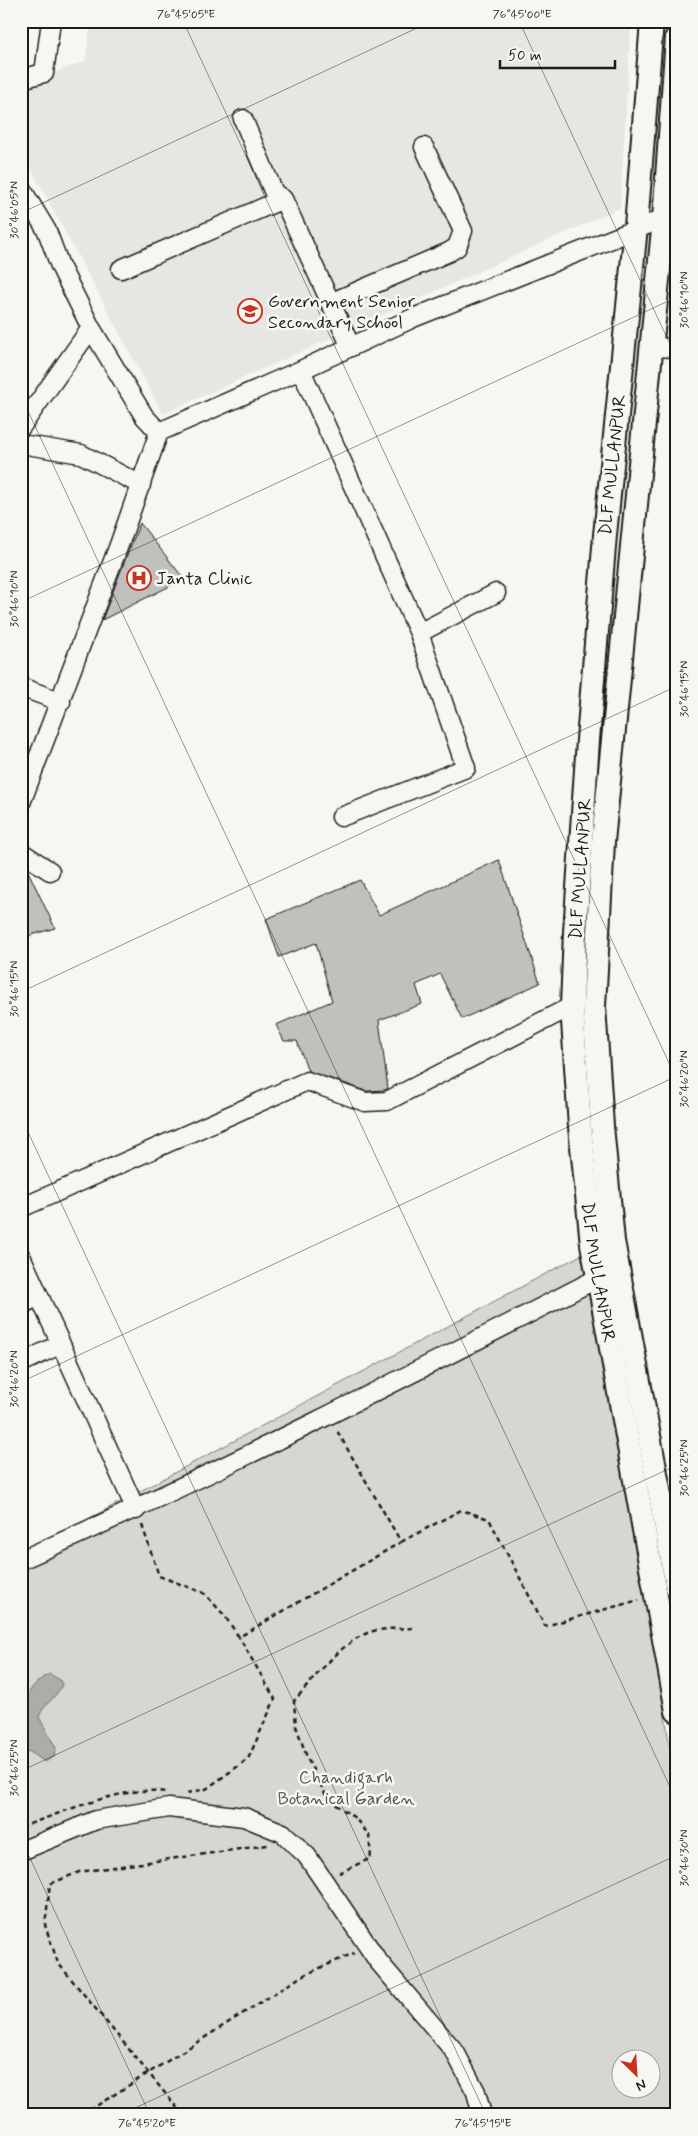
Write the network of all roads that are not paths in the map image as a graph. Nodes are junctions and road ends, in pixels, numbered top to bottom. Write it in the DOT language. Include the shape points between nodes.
graph roads {
  1 [pos="51,21"];
  2 [pos="652,21"];
  3 [pos="677,37"];
  4 [pos="21,79"];
  5 [pos="243,119"];
  6 [pos="424,147"];
  7 [pos="21,188"];
  8 [pos="283,199"];
  9 [pos="670,216"];
  10 [pos="636,227"];
  11 [pos="121,269"];
  12 [pos="330,303"];
  13 [pos="91,328"];
  14 [pos="351,347"];
  15 [pos="651,347"];
  16 [pos="677,348"];
  17 [pos="301,370"];
  18 [pos="21,427"];
  19 [pos="159,432"];
  20 [pos="21,444"];
  21 [pos="141,485"];
  22 [pos="496,593"];
  23 [pos="419,633"];
  24 [pos="21,687"];
  25 [pos="61,702"];
  26 [pos="21,803"];
  27 [pos="341,817"];
  28 [pos="21,852"];
  29 [pos="50,871"];
  30 [pos="572,1006"];
  31 [pos="21,1208"];
  32 [pos="21,1256"];
  33 [pos="598,1278"];
  34 [pos="39,1296"];
  35 [pos="21,1305"];
  36 [pos="61,1344"];
  37 [pos="21,1364"];
  38 [pos="136,1510"];
  39 [pos="21,1560"];
  40 [pos="677,1587"];
  41 [pos="669,1624"];
  42 [pos="677,1711"];
  43 [pos="21,1851"];
  44 [pos="482,2115"];
  1 -- 4 [label="street" via="44,73"];
  2 -- 10 [label="main road, DLF MULLANPUR"];
  3 -- 9 [label="main road, DLF MULLANPUR"];
  5 -- 8 [label="street" via="274,193"];
  6 -- 12 [label="street" via="463,231 456,247"];
  7 -- 13 [label="street" via="46,231"];
  8 -- 11 [label="street"];
  8 -- 12 [label="street"];
  9 -- 10 [label="street"];
  9 -- 15 [label="main road, DLF MULLANPUR"];
  10 -- 14 [label="street" via="412,318"];
  10 -- 30 [label="main road, DLF MULLANPUR" via="588,740"];
  12 -- 14 [label="street"];
  13 -- 18 [label="street"];
  13 -- 19 [label="street" via="144,416"];
  14 -- 17 [label="street"];
  15 -- 16 [label="street"];
  15 -- 40 [label="main road, DLF MULLANPUR" via="603,842 594,1006 613,1241"];
  17 -- 19 [label="street"];
  17 -- 23 [label="street"];
  19 -- 21 [label="street"];
  20 -- 21 [label="street" via="81,454"];
  21 -- 25 [label="street"];
  22 -- 23 [label="street"];
  23 -- 27 [label="street" via="466,768"];
  24 -- 25 [label="street"];
  25 -- 26 [label="street"];
  28 -- 29 [label="street"];
  30 -- 31 [label="street" via="387,1101 365,1102 307,1082"];
  30 -- 33 [label="main road, DLF MULLANPUR" via="580,1127"];
  32 -- 34 [label="street"];
  33 -- 38 [label="street"];
  33 -- 41 [label="main road, DLF MULLANPUR" via="656,1595"];
  34 -- 35 [label="street"];
  34 -- 36 [label="street"];
  36 -- 37 [label="street"];
  36 -- 38 [label="street"];
  38 -- 39 [label="street"];
  41 -- 42 [label="main road, DLF MULLANPUR"];
  43 -- 44 [label="street" via="96,1820 169,1808 244,1817 283,1833 307,1856 378,1960 455,2052 476,2092"];
}
